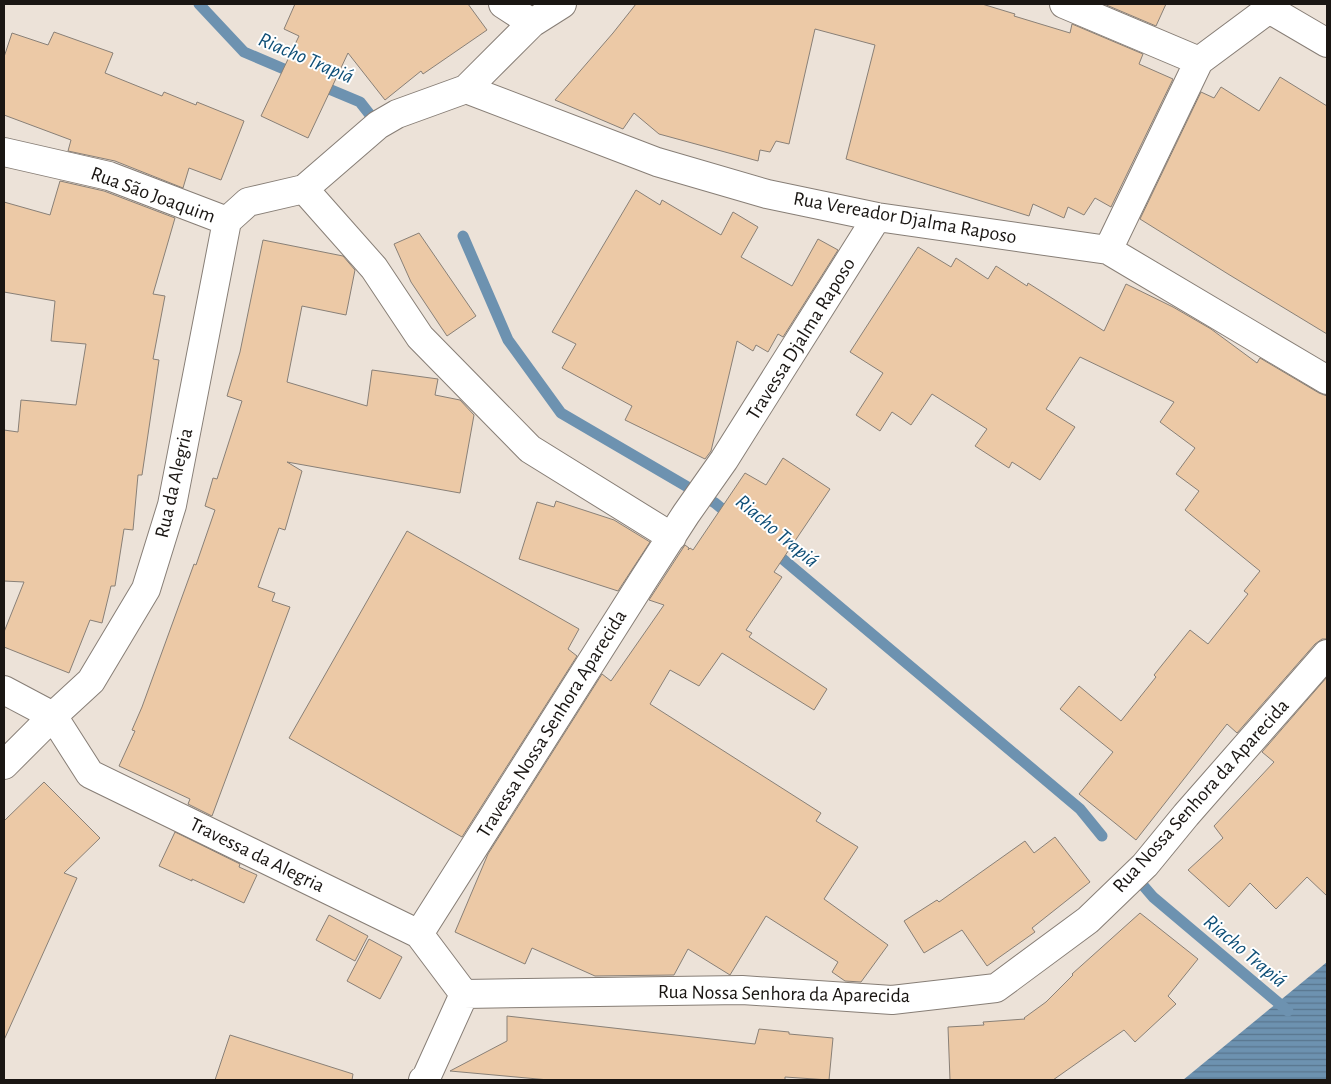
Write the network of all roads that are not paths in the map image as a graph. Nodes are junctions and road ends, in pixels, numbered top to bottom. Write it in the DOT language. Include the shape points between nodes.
graph roads {
  1 [pos="502,4"];
  2 [pos="562,4"];
  3 [pos="1064,4"];
  4 [pos="1270,6"];
  5 [pos="532,23"];
  6 [pos="1327,43"];
  7 [pos="1199,61"];
  8 [pos="466,89"];
  9 [pos="4,152"];
  10 [pos="304,189"];
  11 [pos="877,217"];
  12 [pos="227,221"];
  13 [pos="1108,250"];
  14 [pos="1327,380"];
  15 [pos="686,514"];
  16 [pos="672,537"];
  17 [pos="1327,654"];
  18 [pos="4,690"];
  19 [pos="53,716"];
  20 [pos="4,764"];
  21 [pos="419,934"];
  22 [pos="464,994"];
  23 [pos="423,1080"];
  1 -- 5 [label="street"];
  2 -- 5 [label="street, Rua São Joaquim"];
  3 -- 7 [label="street"];
  4 -- 6 [label="street"];
  4 -- 7 [label="street"];
  5 -- 8 [label="street, Rua São Joaquim"];
  7 -- 13 [label="street"];
  8 -- 10 [label="street, Rua São Joaquim" via="397,114 378,125"];
  8 -- 11 [label="street, Rua Vereador Djalma Raposo" via="657,162 767,194"];
  9 -- 12 [label="street, Rua São Joaquim" via="109,176"];
  10 -- 12 [label="street, Rua São Joaquim" via="248,202"];
  10 -- 16 [label="street" via="374,268 420,337 530,449"];
  11 -- 13 [label="street, Rua Vereador Djalma Raposo"];
  11 -- 15 [label="street, Travessa Djalma Raposo" via="724,460"];
  12 -- 19 [label="street, Rua da Alegria" via="172,505 146,589 91,682"];
  13 -- 14 [label="street, Rua Vereador Djalma Raposo"];
  15 -- 16 [label="street, Travessa Nossa Senhora Aparecida"];
  16 -- 21 [label="street, Travessa Nossa Senhora Aparecida"];
  17 -- 22 [label="street, Rua Nossa Senhora da Aparecida" via="1145,865 1088,920 996,988 892,1000 742,990"];
  18 -- 19 [label="street"];
  19 -- 20 [label="street, Rua da Alegria"];
  19 -- 21 [label="street, Travessa da Alegria" via="90,774"];
  21 -- 22 [label="street, Travessa da Alegria"];
  22 -- 23 [label="street"];
}
